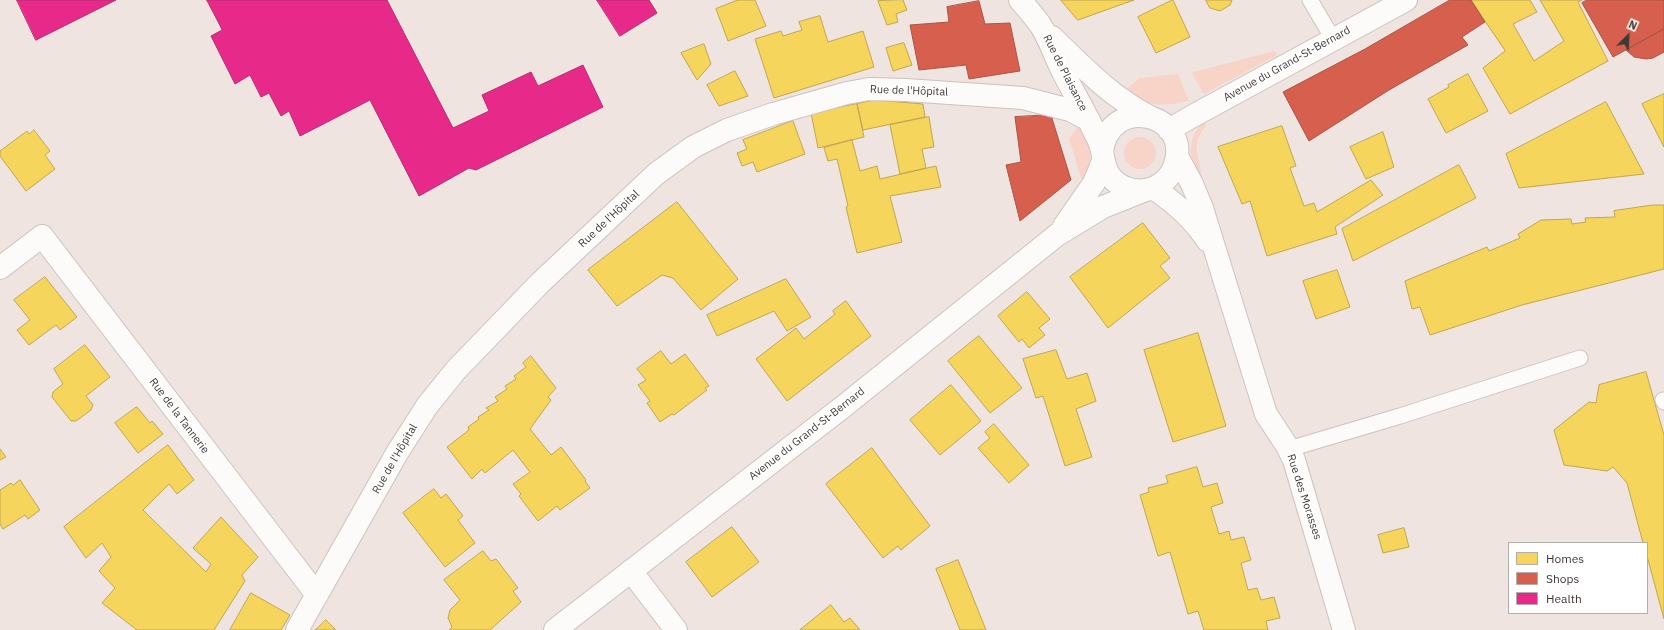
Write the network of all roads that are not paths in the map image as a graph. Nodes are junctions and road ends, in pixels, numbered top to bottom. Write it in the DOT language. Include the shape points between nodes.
graph roads {
  1 [pos="1020,0"];
  2 [pos="1310,0"];
  3 [pos="1406,0"];
  4 [pos="1041,26"];
  5 [pos="1333,38"];
  6 [pos="1069,84"];
  7 [pos="1023,98"];
  8 [pos="1127,118"];
  9 [pos="1089,120"];
  10 [pos="1162,124"];
  11 [pos="1103,156"];
  12 [pos="1177,156"];
  13 [pos="1148,190"];
  14 [pos="1057,235"];
  15 [pos="1216,255"];
  16 [pos="0,268"];
  17 [pos="1580,358"];
  18 [pos="1289,449"];
  19 [pos="631,571"];
  20 [pos="317,595"];
  21 [pos="297,630"];
  22 [pos="555,630"];
  23 [pos="676,630"];
  24 [pos="1344,630"];
  1 -- 4 [label="street, Rue de Plaisance"];
  2 -- 5 [label="lane"];
  3 -- 5 [label="street, Avenue du Grand-St-Bernard"];
  4 -- 6 [label="street, Rue de Plaisance"];
  4 -- 10 [label="street" via="1127,105"];
  5 -- 10 [label="street, Avenue du Grand-St-Bernard"];
  6 -- 7 [label="street"];
  6 -- 8 [label="street" via="1087,89"];
  6 -- 9 [label="street, Rue de Plaisance"];
  7 -- 9 [label="street, Rue de l'Hôpital" via="1070,110"];
  7 -- 20 [label="street, Rue de l'Hôpital" via="869,89 773,114 727,130 693,147 656,174 540,283 456,370 427,406 397,453"];
  8 -- 10 [label="street" via="1143,116"];
  8 -- 11 [label="street" via="1119,122 1105,138"];
  9 -- 11 [label="street, Rue de Plaisance"];
  10 -- 12 [label="street" via="1176,142"];
  11 -- 13 [label="street" via="1109,174 1119,185 1128,189"];
  11 -- 14 [label="street, Avenue du Grand-St-Bernard" via="1094,183"];
  12 -- 13 [label="street" via="1174,170 1169,177"];
  12 -- 15 [label="street, Rue des Morasses" via="1196,191"];
  13 -- 14 [label="street, Avenue du Grand-St-Bernard" via="1102,207"];
  13 -- 15 [label="street, Rue des Morasses" via="1171,201 1190,219"];
  14 -- 19 [label="street, Avenue du Grand-St-Bernard" via="844,406"];
  15 -- 18 [label="street, Rue des Morasses" via="1266,414"];
  16 -- 20 [label="street, Rue de la Tannerie" via="42,236"];
  17 -- 18 [label="lane"];
  18 -- 24 [label="street, Rue des Morasses"];
  19 -- 22 [label="street, Avenue du Grand-St-Bernard"];
  19 -- 23 [label="street"];
  20 -- 21 [label="street, Rue de l'Hôpital"];
}
